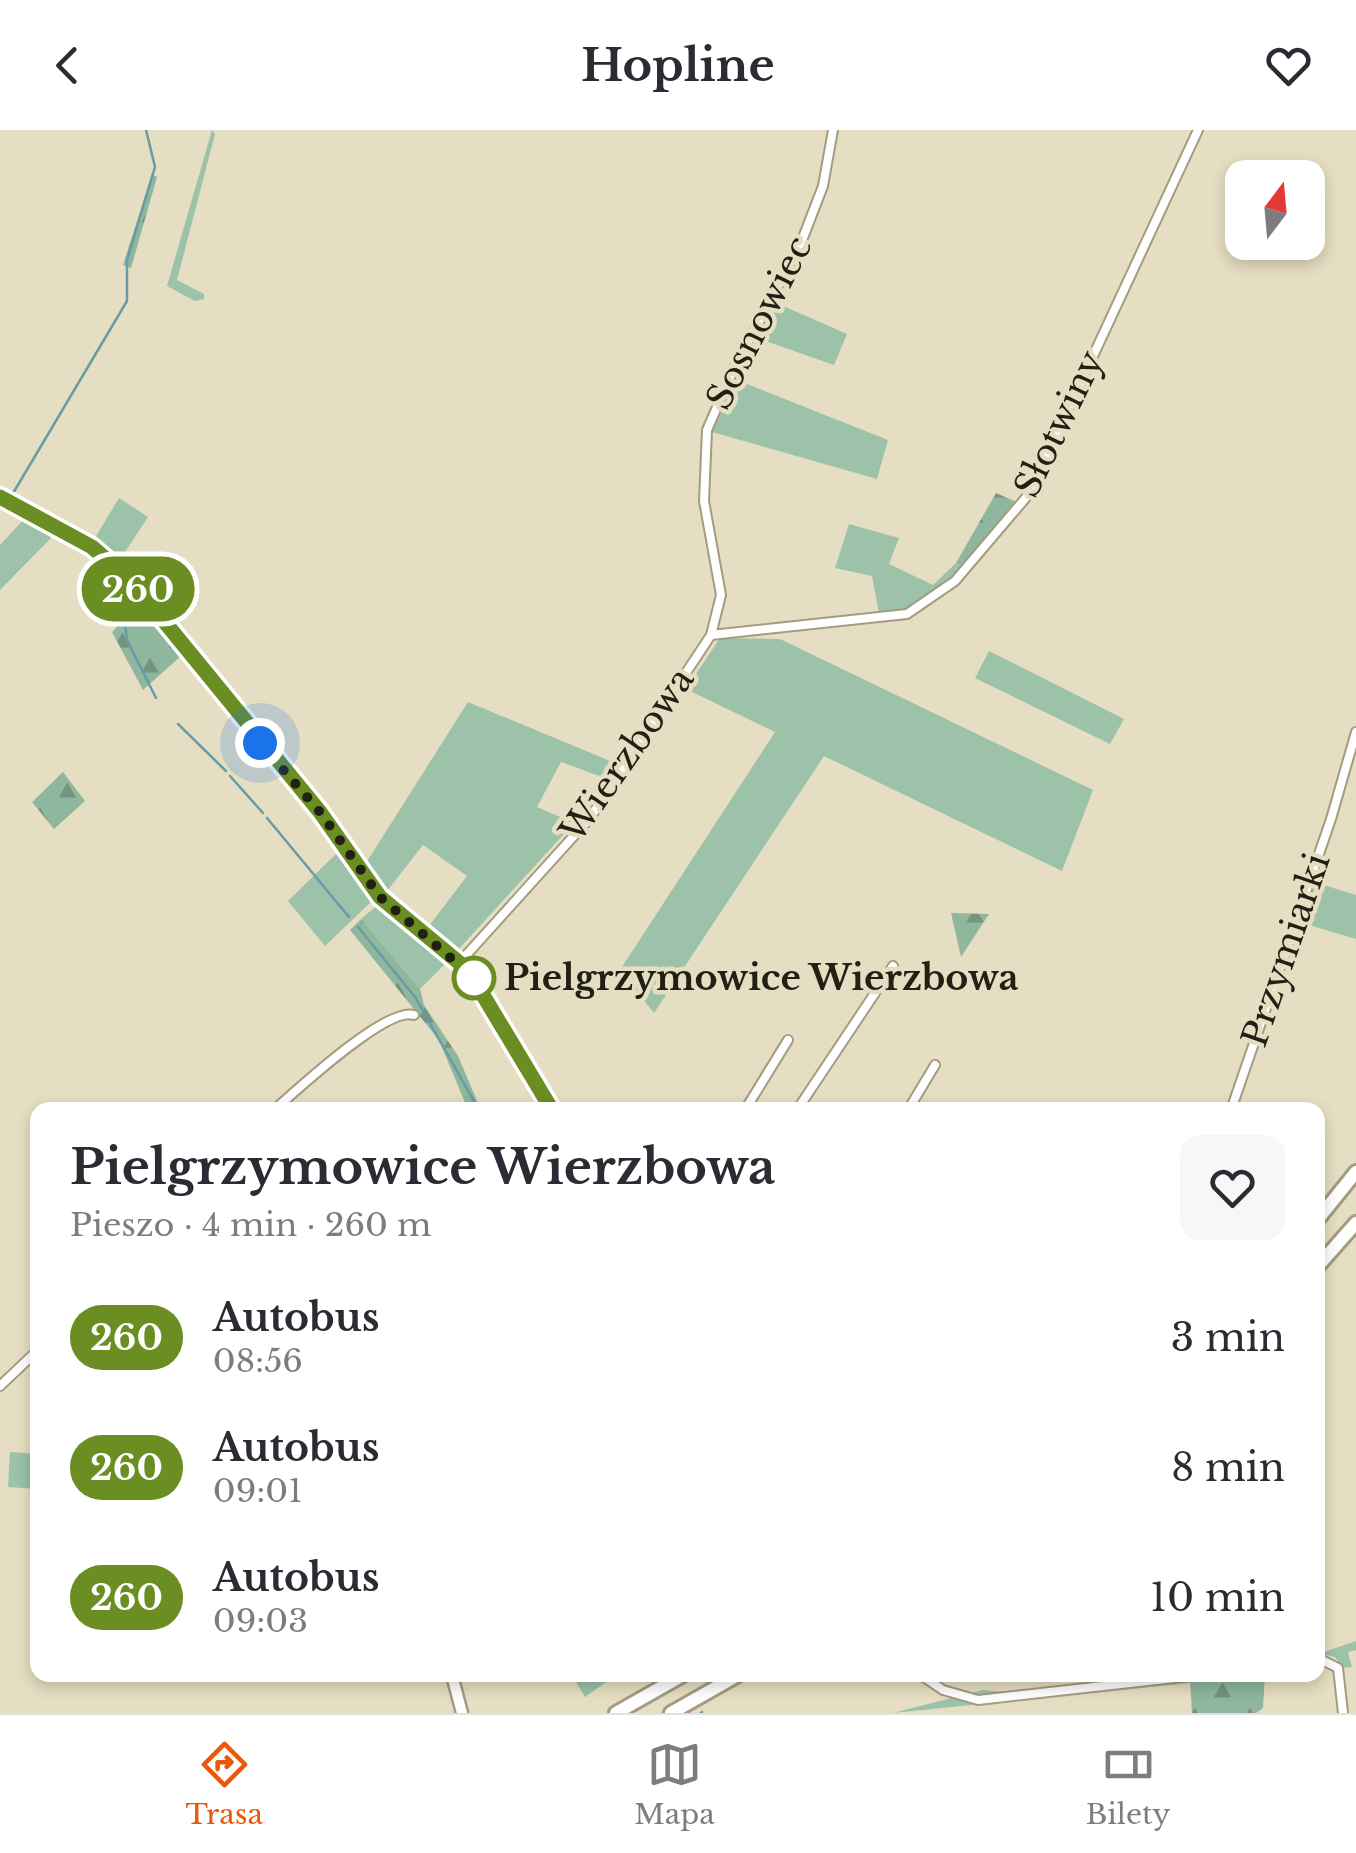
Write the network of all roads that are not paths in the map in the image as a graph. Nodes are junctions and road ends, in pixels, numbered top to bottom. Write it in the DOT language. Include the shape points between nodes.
graph roads {
  1 [pos="833,130"];
  2 [pos="1198,130"];
  3 [pos="0,497"];
  4 [pos="712,636"];
  5 [pos="1356,732"];
  6 [pos="460,962"];
  7 [pos="893,966"];
  8 [pos="414,1014"];
  9 [pos="788,1040"];
  10 [pos="935,1065"];
  11 [pos="283,1102"];
  12 [pos="547,1102"];
  13 [pos="750,1102"];
  14 [pos="803,1102"];
  15 [pos="913,1102"];
  16 [pos="1234,1102"];
  17 [pos="1356,1172"];
  18 [pos="1325,1210"];
  19 [pos="1356,1223"];
  20 [pos="1325,1258"];
  21 [pos="30,1358"];
  22 [pos="0,1386"];
  23 [pos="1325,1662"];
  24 [pos="454,1682"];
  25 [pos="671,1682"];
  26 [pos="726,1682"];
  27 [pos="931,1682"];
  28 [pos="1139,1682"];
  29 [pos="462,1713"];
  30 [pos="616,1713"];
  31 [pos="671,1713"];
  32 [pos="1344,1713"];
  1 -- 4 [label="street, Sosnowiec" via="818,202 707,430 703,488 722,602"];
  2 -- 4 [label="street, Słotwiny" via="1028,494 954,581 907,614"];
  3 -- 6 [label="street" via="92,547 124,574 320,812 380,897"];
  4 -- 6 [label="street, Wierzbowa" via="590,818"];
  5 -- 16 [label="street, Przymiarki"];
  6 -- 12 [label="street"];
  7 -- 14 [label="street"];
  8 -- 11 [label="street" via="392,1019"];
  9 -- 13 [label="street"];
  10 -- 15 [label="street"];
  17 -- 18 [label="highway"];
  19 -- 20 [label="highway"];
  21 -- 22 [label="street"];
  23 -- 32 [label="street" via="1338,1668"];
  24 -- 29 [label="street"];
  25 -- 30 [label="highway"];
  26 -- 31 [label="highway"];
  27 -- 28 [label="street" via="978,1700"];
}
